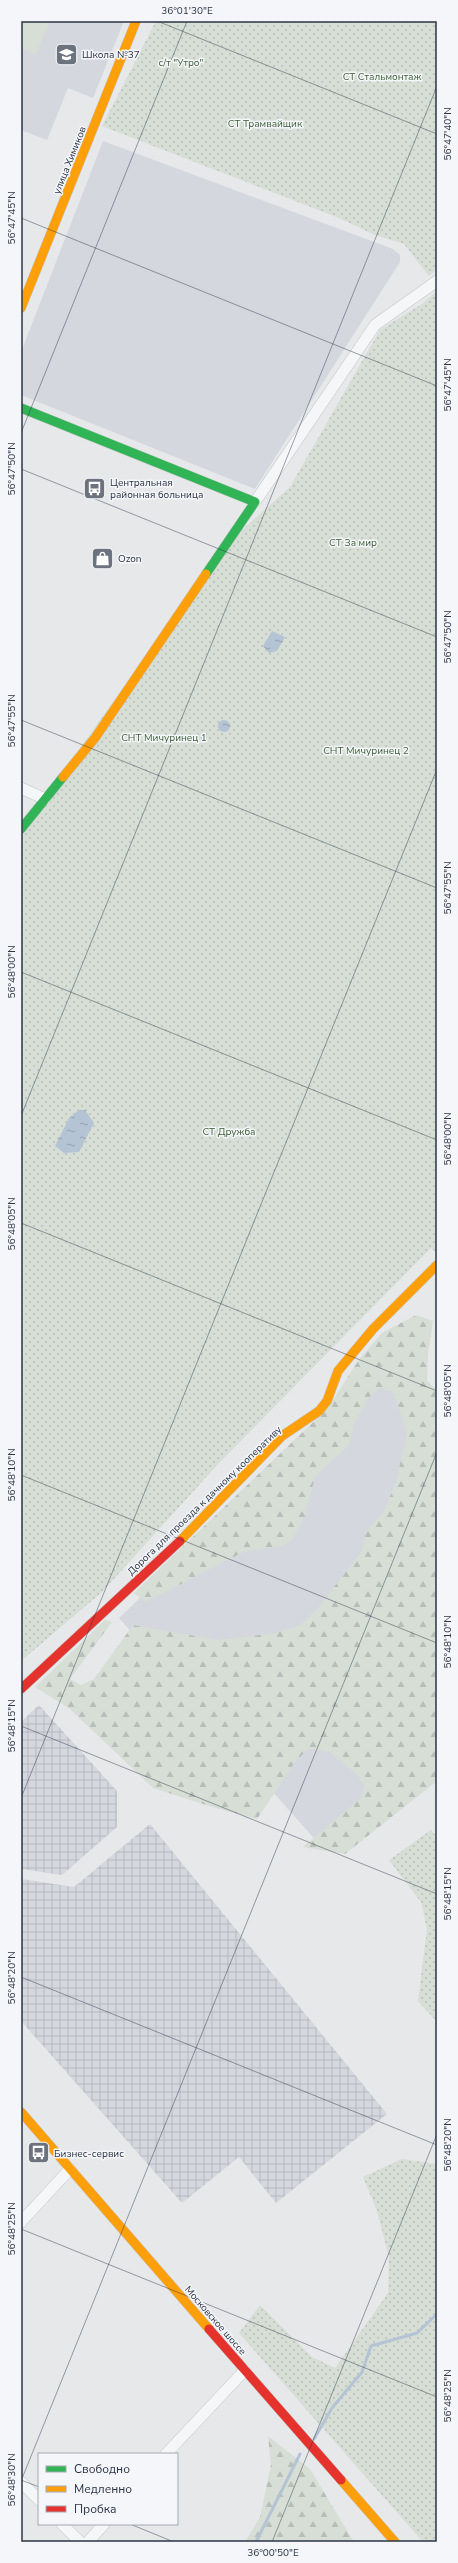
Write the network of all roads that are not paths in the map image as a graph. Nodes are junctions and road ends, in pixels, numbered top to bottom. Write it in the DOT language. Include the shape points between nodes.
graph roads {
  1 [pos="136,21"];
  2 [pos="437,281"];
  3 [pos="21,308"];
  4 [pos="21,408"];
  5 [pos="255,502"];
  6 [pos="21,788"];
  7 [pos="46,799"];
  8 [pos="21,829"];
  9 [pos="437,1265"];
  10 [pos="21,1690"];
  11 [pos="21,2112"];
  12 [pos="70,2169"];
  13 [pos="21,2222"];
  14 [pos="245,2370"];
  15 [pos="167,2453"];
  16 [pos="21,2482"];
  17 [pos="38,2499"];
  18 [pos="63,2525"];
  19 [pos="103,2525"];
  20 [pos="80,2542"];
  21 [pos="88,2542"];
  22 [pos="394,2542"];
  1 -- 3 [label="street, улица Химиков"];
  2 -- 5 [label="street" via="375,325"];
  4 -- 5 [label="street"];
  5 -- 7 [label="street" via="95,738"];
  6 -- 7 [label="street"];
  7 -- 8 [label="street"];
  9 -- 10 [label="street, Дорога для проезда к дачному кооперативу" via="373,1330 338,1371 327,1401 319,1411 282,1436 181,1540"];
  11 -- 12 [label="street, Московское шоссе"];
  12 -- 13 [label="street"];
  12 -- 14 [label="street, Московское шоссе"];
  14 -- 15 [label="street"];
  14 -- 22 [label="street, Московское шоссе"];
  16 -- 17 [label="street"];
  18 -- 20 [label="street"];
  19 -- 21 [label="street"];
}
